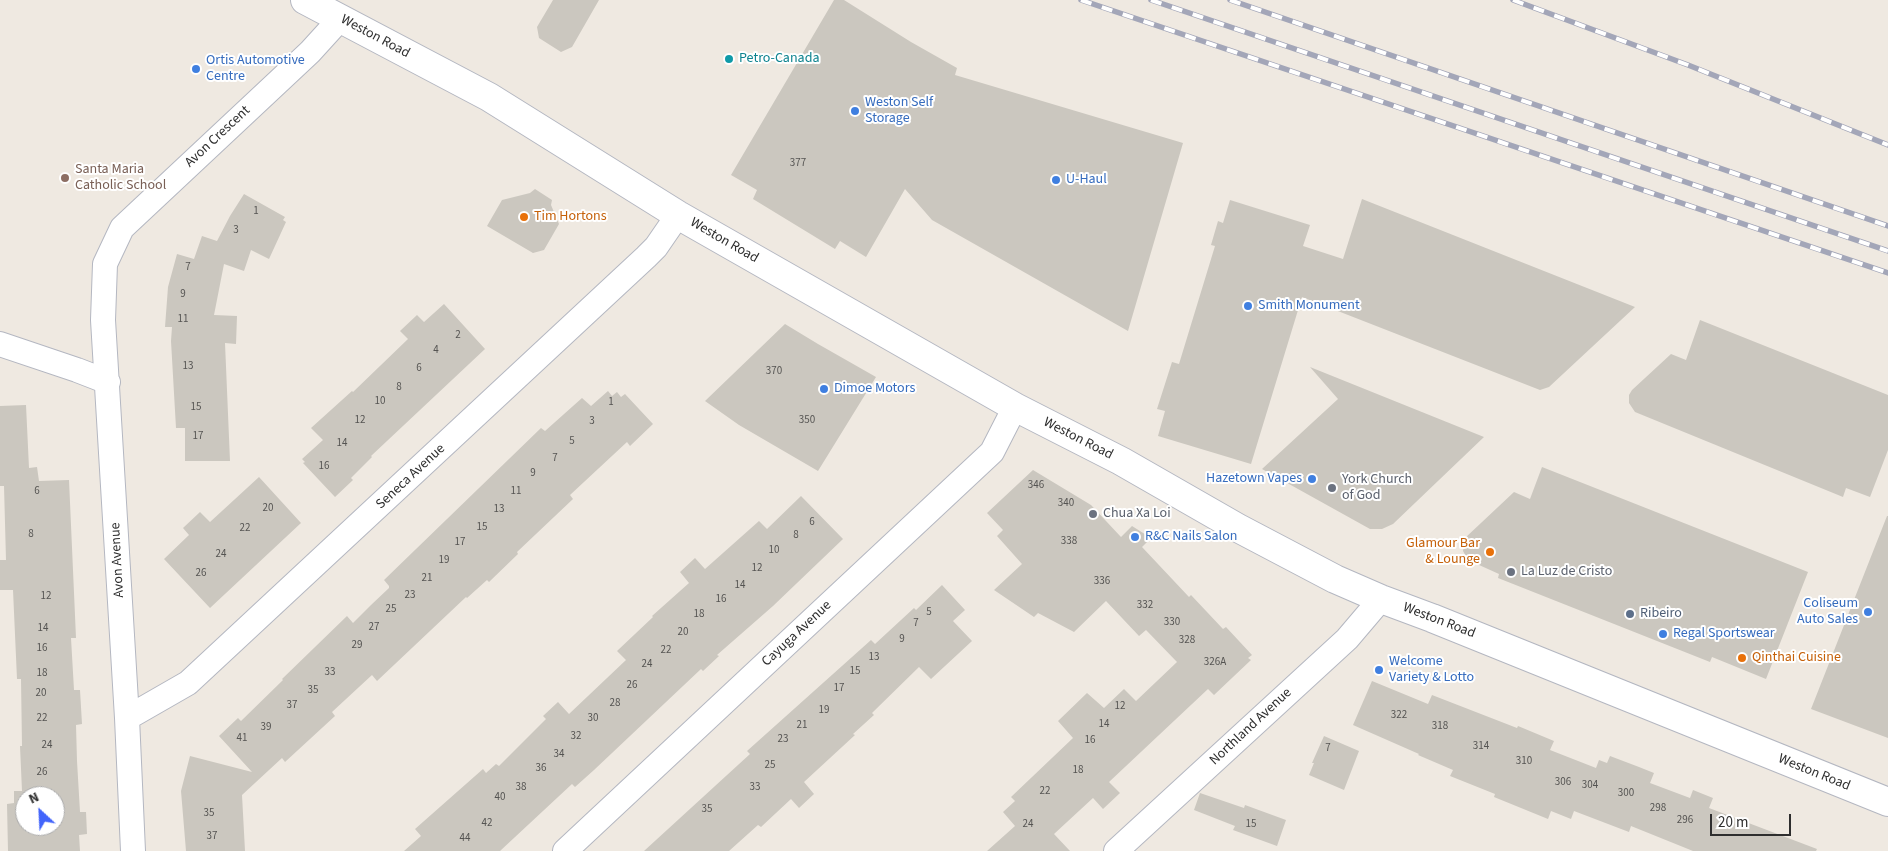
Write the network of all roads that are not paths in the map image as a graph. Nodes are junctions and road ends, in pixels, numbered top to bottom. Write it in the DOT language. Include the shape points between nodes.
graph roads {
  1 [pos="305,0"];
  2 [pos="340,19"];
  3 [pos="678,215"];
  4 [pos="0,344"];
  5 [pos="108,382"];
  6 [pos="1015,408"];
  7 [pos="1381,599"];
  8 [pos="127,718"];
  9 [pos="1888,802"];
  10 [pos="133,851"];
  11 [pos="565,851"];
  12 [pos="1116,851"];
  1 -- 2 [label="main road, Weston Road"];
  2 -- 3 [label="main road, Weston Road" via="489,97"];
  2 -- 5 [label="street, Avon Crescent" via="310,52 122,228 105,264 103,320"];
  3 -- 6 [label="main road, Weston Road"];
  3 -- 8 [label="street, Seneca Avenue" via="646,257 188,683"];
  4 -- 5 [label="street"];
  5 -- 8 [label="street, Avon Avenue"];
  6 -- 7 [label="main road, Weston Road" via="1121,460 1238,528"];
  6 -- 11 [label="street, Cayuga Avenue" via="992,452"];
  7 -- 9 [label="main road, Weston Road"];
  7 -- 12 [label="street, Northland Avenue" via="1347,639"];
  8 -- 10 [label="street, Avon Avenue"];
}
